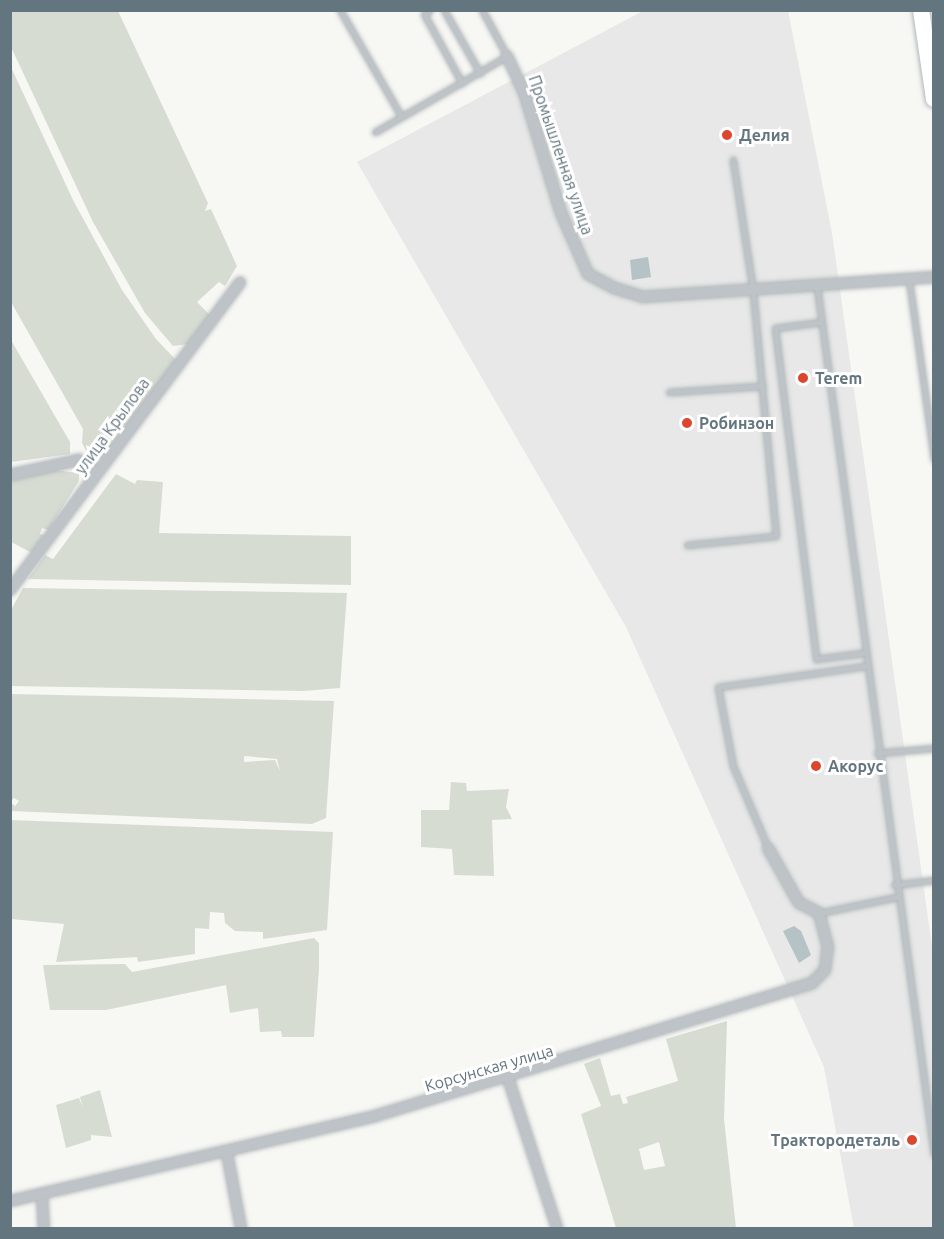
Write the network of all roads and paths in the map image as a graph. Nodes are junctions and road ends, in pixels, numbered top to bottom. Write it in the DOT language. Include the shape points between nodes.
graph roads {
  1 [pos="340,10"];
  2 [pos="430,10"];
  3 [pos="444,10"];
  4 [pos="482,10"];
  5 [pos="921,10"];
  6 [pos="507,56"];
  7 [pos="480,73"];
  8 [pos="462,83"];
  9 [pos="933,99"];
  10 [pos="401,116"];
  11 [pos="375,132"];
  12 [pos="733,160"];
  13 [pos="933,277"];
  14 [pos="909,280"];
  15 [pos="240,282"];
  16 [pos="817,286"];
  17 [pos="753,291"];
  18 [pos="821,322"];
  19 [pos="763,386"];
  20 [pos="669,392"];
  21 [pos="933,459"];
  22 [pos="96,472"];
  23 [pos="10,475"];
  24 [pos="687,545"];
  25 [pos="10,590"];
  26 [pos="863,653"];
  27 [pos="865,666"];
  28 [pos="933,748"];
  29 [pos="877,753"];
  30 [pos="768,848"];
  31 [pos="933,880"];
  32 [pos="894,885"];
  33 [pos="896,897"];
  34 [pos="819,913"];
  35 [pos="508,1078"];
  36 [pos="228,1153"];
  37 [pos="933,1154"];
  38 [pos="42,1194"];
  39 [pos="10,1201"];
  40 [pos="44,1228"];
  41 [pos="240,1228"];
  42 [pos="557,1228"];
  1 -- 10 [label="lane"];
  2 -- 8 [label="lane" via="424,14"];
  3 -- 7 [label="lane"];
  4 -- 6 [label="lane"];
  5 -- 9 [label="main road"];
  6 -- 7 [label="lane"];
  6 -- 17 [label="street, Промышленная улица" via="524,92 561,213 588,274 643,297"];
  7 -- 8 [label="lane"];
  8 -- 10 [label="lane"];
  10 -- 11 [label="lane"];
  12 -- 17 [label="lane"];
  13 -- 14 [label="street, Промышленная улица"];
  14 -- 16 [label="street, Промышленная улица"];
  14 -- 21 [label="lane"];
  15 -- 22 [label="street, улица Крылова" via="237,291 181,356"];
  16 -- 17 [label="street, Промышленная улица"];
  16 -- 18 [label="lane"];
  17 -- 19 [label="lane"];
  18 -- 26 [label="lane"];
  18 -- 26 [label="lane" via="775,328 814,647 816,658"];
  19 -- 20 [label="lane"];
  19 -- 24 [label="lane" via="776,536"];
  22 -- 23 [label="street" via="80,460"];
  22 -- 25 [label="street, улица Крылова"];
  26 -- 27 [label="lane"];
  27 -- 29 [label="lane"];
  27 -- 30 [label="lane" via="718,687 733,766"];
  28 -- 29 [label="lane"];
  29 -- 32 [label="lane"];
  30 -- 34 [label="street" via="799,903"];
  31 -- 32 [label="lane"];
  32 -- 33 [label="lane"];
  33 -- 34 [label="lane"];
  33 -- 37 [label="lane"];
  34 -- 35 [label="street, Корсунская улица" via="828,947 825,970 813,983"];
  35 -- 36 [label="street, Корсунская улица"];
  35 -- 42 [label="street"];
  36 -- 38 [label="street, Корсунская улица"];
  36 -- 41 [label="street"];
  38 -- 39 [label="street, Корсунская улица"];
  38 -- 40 [label="street"];
}
